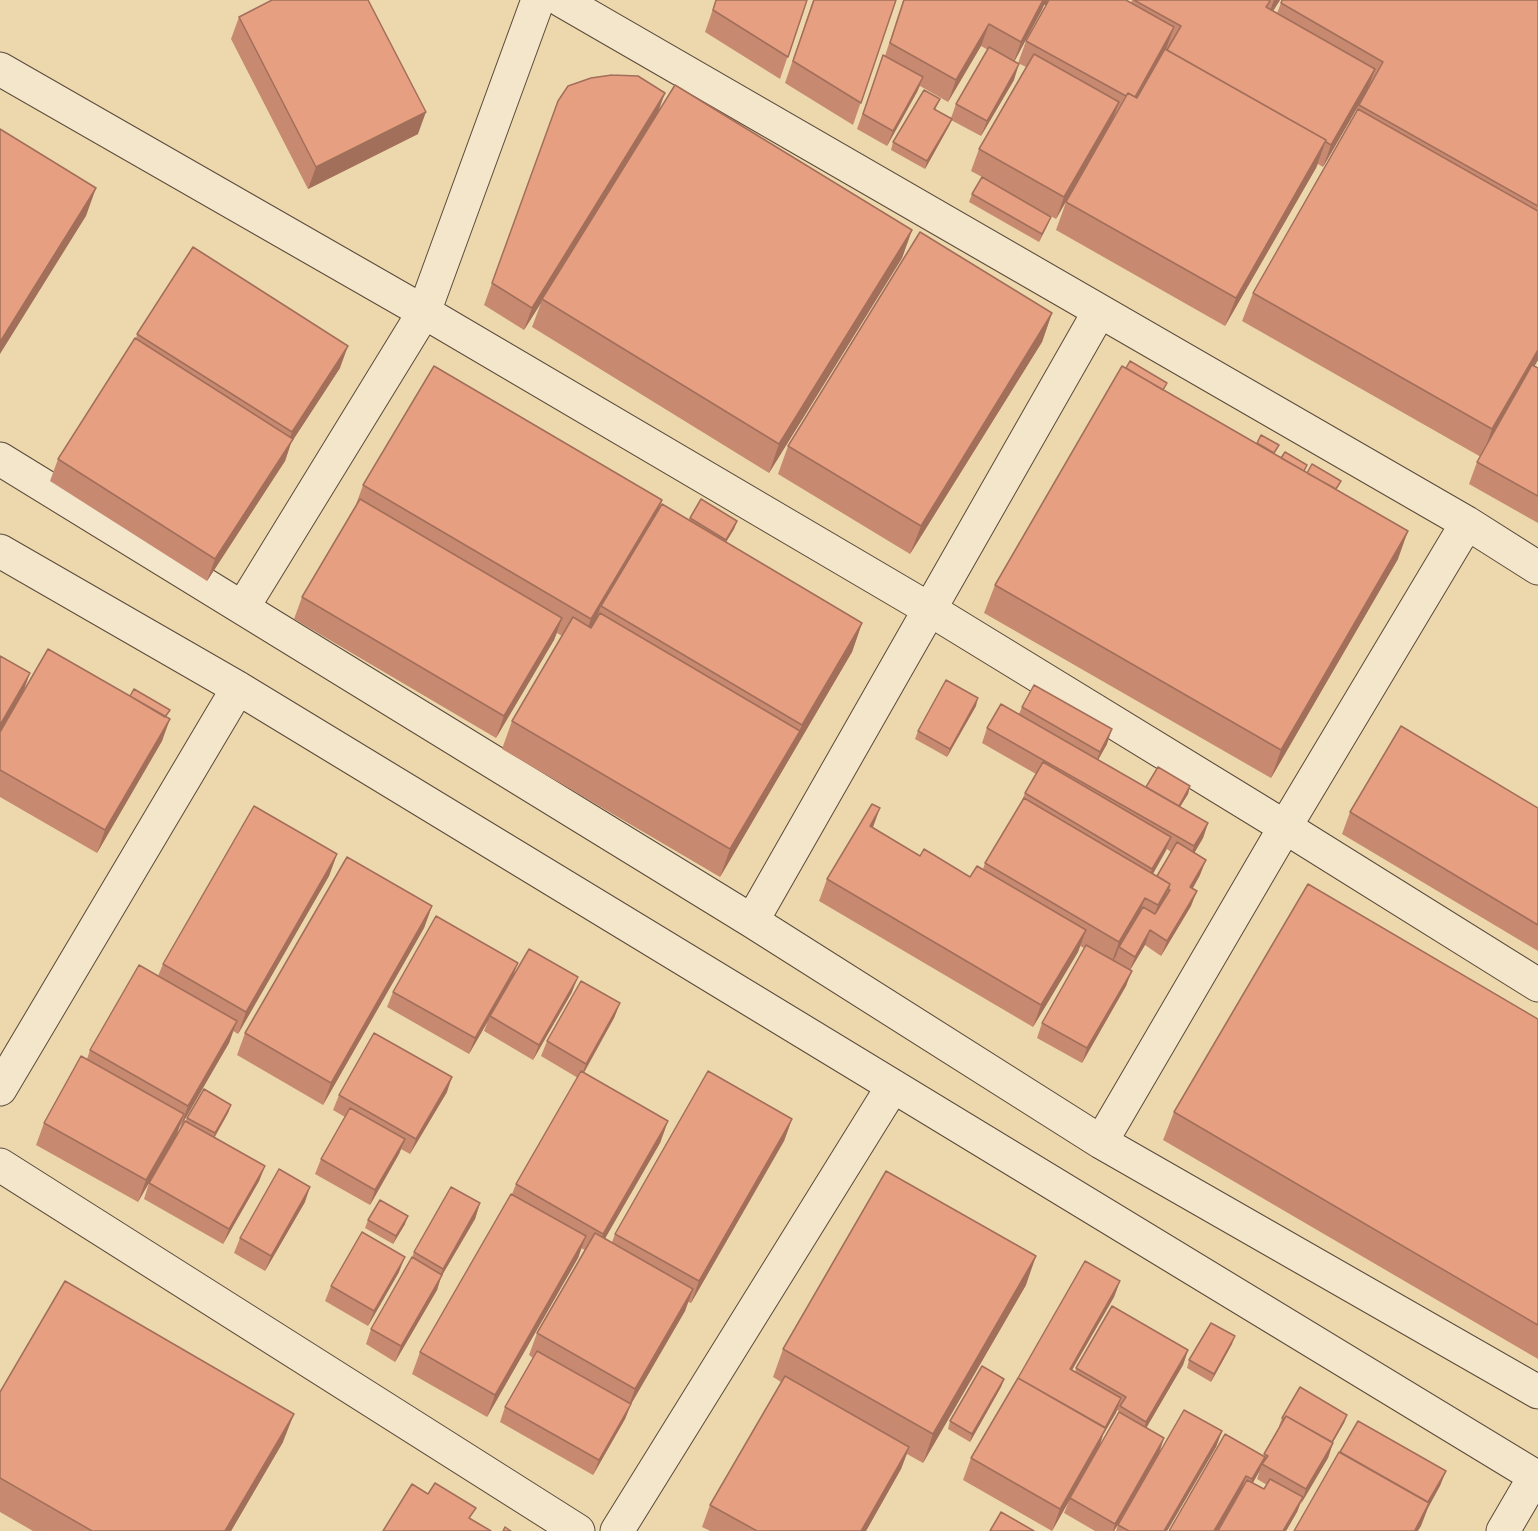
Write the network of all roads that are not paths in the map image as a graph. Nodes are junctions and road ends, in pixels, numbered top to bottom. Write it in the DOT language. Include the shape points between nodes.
graph roads {
  1 [pos="538,0"];
  2 [pos="561,0"];
  3 [pos="0,69"];
  4 [pos="424,312"];
  5 [pos="1100,312"];
  6 [pos="0,459"];
  7 [pos="1467,524"];
  8 [pos="0,551"];
  9 [pos="1538,568"];
  10 [pos="243,607"];
  11 [pos="929,609"];
  12 [pos="238,688"];
  13 [pos="1285,827"];
  14 [pos="752,921"];
  15 [pos="1538,984"];
  16 [pos="893,1086"];
  17 [pos="0,1089"];
  18 [pos="1101,1142"];
  19 [pos="0,1165"];
  20 [pos="1538,1392"];
  21 [pos="1537,1476"];
  22 [pos="578,1531"];
  23 [pos="617,1531"];
  24 [pos="1503,1531"];
  1 -- 4 [label="street"];
  2 -- 5 [label="street"];
  3 -- 4 [label="street"];
  4 -- 10 [label="street"];
  4 -- 11 [label="street"];
  5 -- 7 [label="street"];
  5 -- 11 [label="street"];
  6 -- 10 [label="street"];
  7 -- 9 [label="street"];
  7 -- 13 [label="street"];
  8 -- 12 [label="street"];
  10 -- 14 [label="street"];
  11 -- 13 [label="street"];
  11 -- 14 [label="street"];
  12 -- 16 [label="street"];
  12 -- 17 [label="street"];
  13 -- 15 [label="street"];
  13 -- 18 [label="street"];
  14 -- 18 [label="street"];
  16 -- 21 [label="street"];
  16 -- 23 [label="street"];
  18 -- 20 [label="street"];
  19 -- 22 [label="street"];
  21 -- 24 [label="street"];
}
